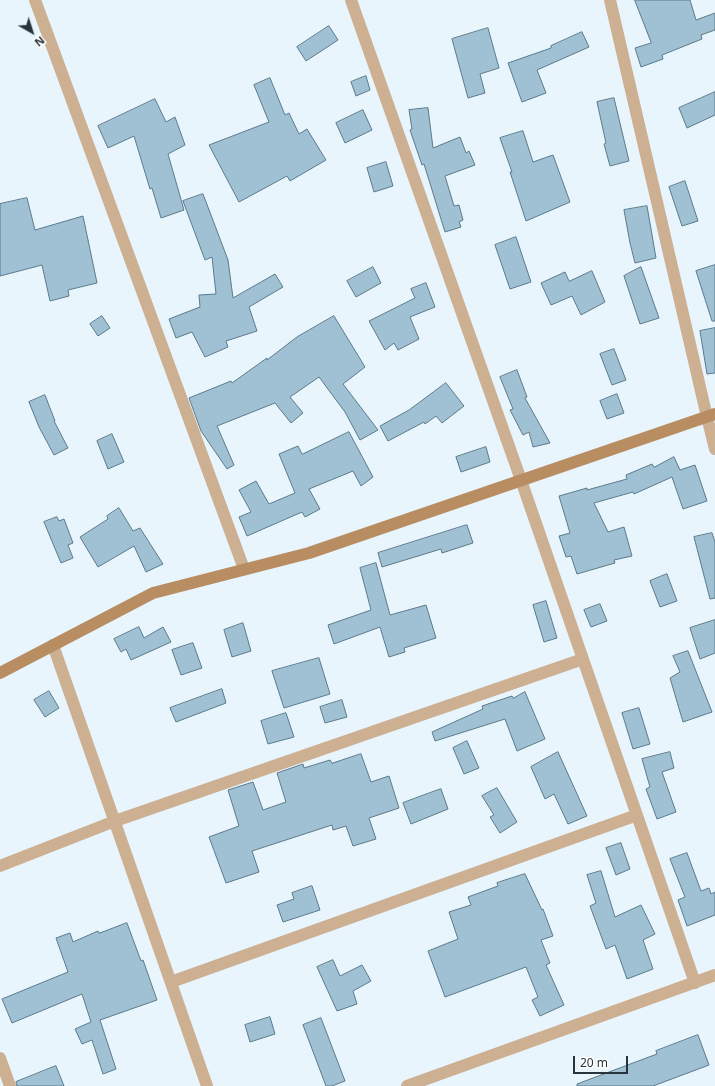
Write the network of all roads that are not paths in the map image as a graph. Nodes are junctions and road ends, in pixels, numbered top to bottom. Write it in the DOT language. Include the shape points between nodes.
graph roads {
  1 [pos="35,0"];
  2 [pos="351,0"];
  3 [pos="610,0"];
  4 [pos="711,416"];
  5 [pos="715,448"];
  6 [pos="521,480"];
  7 [pos="244,569"];
  8 [pos="53,645"];
  9 [pos="583,659"];
  10 [pos="0,673"];
  11 [pos="637,815"];
  12 [pos="115,821"];
  13 [pos="0,866"];
  14 [pos="715,975"];
  15 [pos="171,982"];
  16 [pos="695,982"];
  17 [pos="0,1058"];
  18 [pos="10,1086"];
  19 [pos="207,1086"];
  20 [pos="410,1086"];
  1 -- 7 [label="street"];
  2 -- 6 [label="street"];
  3 -- 4 [label="street"];
  4 -- 5 [label="street"];
  4 -- 6 [label="street"];
  6 -- 7 [label="street" via="308,553"];
  6 -- 9 [label="street"];
  7 -- 8 [label="street" via="153,593"];
  8 -- 10 [label="street"];
  8 -- 12 [label="street"];
  9 -- 11 [label="street"];
  9 -- 12 [label="street"];
  11 -- 15 [label="street"];
  11 -- 16 [label="street"];
  12 -- 13 [label="street"];
  12 -- 15 [label="street"];
  14 -- 16 [label="street"];
  15 -- 19 [label="street"];
  16 -- 20 [label="street"];
  17 -- 18 [label="street"];
}
